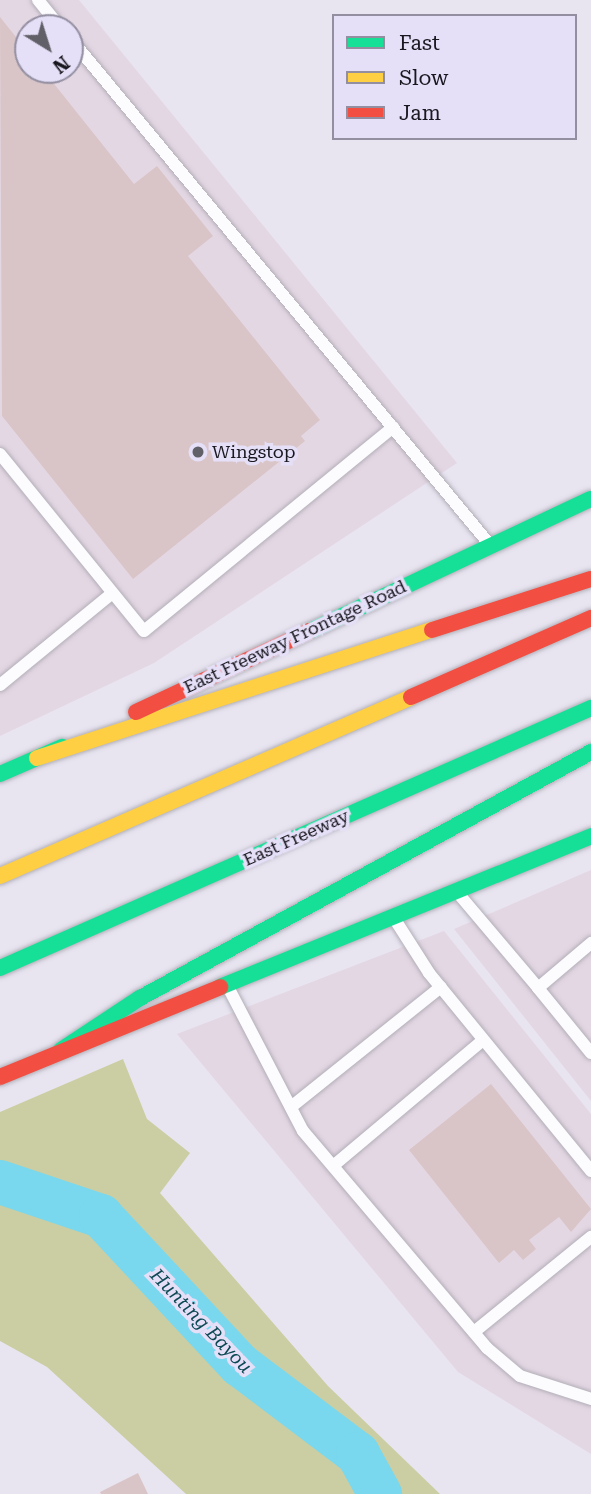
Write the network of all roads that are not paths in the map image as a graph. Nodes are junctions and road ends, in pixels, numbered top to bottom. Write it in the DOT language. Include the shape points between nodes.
graph roads {
  1 [pos="38,0"];
  2 [pos="50,14"];
  3 [pos="84,55"];
  4 [pos="393,427"];
  5 [pos="0,454"];
  6 [pos="591,499"];
  7 [pos="490,545"];
  8 [pos="591,579"];
  9 [pos="111,594"];
  10 [pos="591,618"];
  11 [pos="0,685"];
  12 [pos="591,708"];
  13 [pos="591,752"];
  14 [pos="37,758"];
  15 [pos="0,774"];
  16 [pos="591,836"];
  17 [pos="0,876"];
  18 [pos="457,892"];
  19 [pos="394,918"];
  20 [pos="591,943"];
  21 [pos="0,968"];
  22 [pos="441,987"];
  23 [pos="228,988"];
  24 [pos="538,988"];
  25 [pos="483,1040"];
  26 [pos="61,1050"];
  27 [pos="591,1053"];
  28 [pos="2,1077"];
  29 [pos="291,1107"];
  30 [pos="333,1166"];
  31 [pos="591,1171"];
  32 [pos="591,1237"];
  33 [pos="474,1332"];
  34 [pos="591,1399"];
  1 -- 2 [label="lane"];
  3 -- 4 [label="lane"];
  4 -- 7 [label="lane"];
  4 -- 9 [label="lane" via="144,631"];
  5 -- 9 [label="lane"];
  6 -- 7 [label="main road, East Freeway Frontage Road"];
  7 -- 14 [label="main road, East Freeway Frontage Road"];
  8 -- 14 [label="main road"];
  9 -- 11 [label="lane"];
  10 -- 17 [label="main road"];
  12 -- 21 [label="main road, East Freeway"];
  13 -- 26 [label="main road" via="140,998"];
  14 -- 15 [label="main road, East Freeway Frontage Road"];
  16 -- 18 [label="main road"];
  18 -- 19 [label="main road"];
  18 -- 24 [label="lane"];
  19 -- 22 [label="lane"];
  19 -- 23 [label="main road"];
  20 -- 24 [label="lane"];
  22 -- 25 [label="lane"];
  22 -- 29 [label="lane"];
  23 -- 26 [label="main road"];
  23 -- 29 [label="lane"];
  24 -- 27 [label="lane"];
  25 -- 30 [label="lane"];
  25 -- 31 [label="lane"];
  26 -- 28 [label="main road"];
  29 -- 30 [label="lane"];
  30 -- 33 [label="lane"];
  32 -- 33 [label="lane"];
  33 -- 34 [label="lane" via="520,1376"];
}
